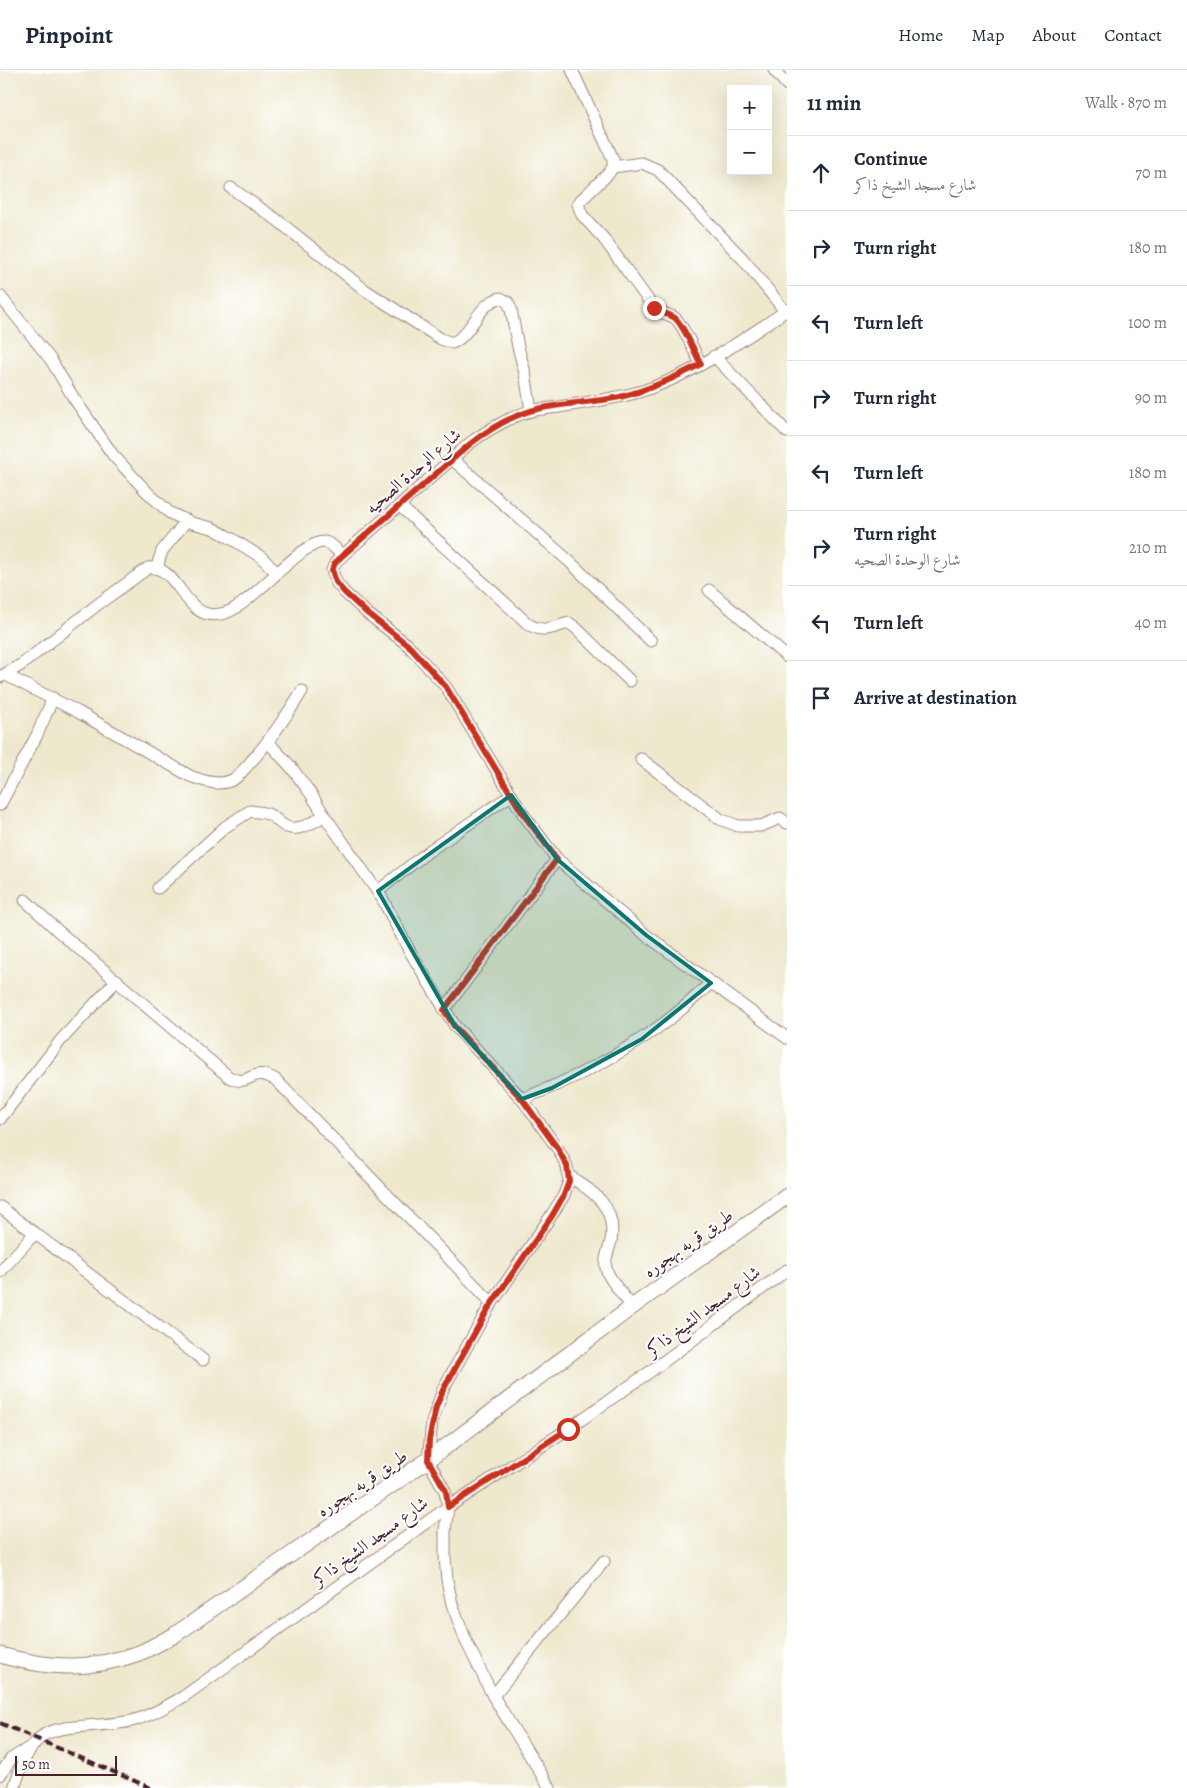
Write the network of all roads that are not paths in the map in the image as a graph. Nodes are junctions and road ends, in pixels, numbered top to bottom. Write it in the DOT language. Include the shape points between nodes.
graph roads {
  1 [pos="572,70"];
  2 [pos="774,70"];
  3 [pos="787,85"];
  4 [pos="613,167"];
  5 [pos="231,188"];
  6 [pos="1,301"];
  7 [pos="786,311"];
  8 [pos="714,356"];
  9 [pos="701,364"];
  10 [pos="531,411"];
  11 [pos="787,432"];
  12 [pos="452,459"];
  13 [pos="400,506"];
  14 [pos="187,520"];
  15 [pos="342,556"];
  16 [pos="157,567"];
  17 [pos="277,573"];
  18 [pos="709,590"];
  19 [pos="650,641"];
  20 [pos="787,657"];
  21 [pos="3,676"];
  22 [pos="630,681"];
  23 [pos="302,691"];
  24 [pos="52,698"];
  25 [pos="268,742"];
  26 [pos="641,759"];
  27 [pos="511,795"];
  28 [pos="0,805"];
  29 [pos="324,815"];
  30 [pos="785,817"];
  31 [pos="557,859"];
  32 [pos="158,888"];
  33 [pos="378,891"];
  34 [pos="25,900"];
  35 [pos="117,980"];
  36 [pos="711,983"];
  37 [pos="444,1010"];
  38 [pos="787,1038"];
  39 [pos="522,1099"];
  40 [pos="0,1119"];
  41 [pos="568,1175"];
  42 [pos="787,1196"];
  43 [pos="0,1207"];
  44 [pos="35,1233"];
  45 [pos="787,1270"];
  46 [pos="0,1272"];
  47 [pos="492,1303"];
  48 [pos="632,1306"];
  49 [pos="203,1360"];
  50 [pos="430,1464"];
  51 [pos="448,1507"];
  52 [pos="604,1561"];
  53 [pos="0,1655"];
  54 [pos="493,1696"];
  55 [pos="32,1746"];
  56 [pos="0,1775"];
  57 [pos="14,1788"];
  58 [pos="550,1788"];
  1 -- 4 [label="street" via="613,159"];
  2 -- 3 [label="street"];
  4 -- 7 [label="street" via="642,163 658,170 743,259"];
  4 -- 9 [label="street" via="578,204 582,215 604,239 654,308 670,314 680,323"];
  5 -- 10 [label="street" via="365,290 441,339 452,343 459,340 495,299 508,302"];
  6 -- 14 [label="street" via="51,360 113,455 156,501 170,513"];
  7 -- 8 [label="street, شارع الوحدة الصحيه"];
  8 -- 9 [label="street, شارع الوحدة الصحيه"];
  8 -- 11 [label="street"];
  9 -- 10 [label="street, شارع الوحدة الصحيه" via="644,390"];
  10 -- 12 [label="street, شارع الوحدة الصحيه" via="488,430"];
  12 -- 13 [label="street, شارع الوحدة الصحيه"];
  12 -- 19 [label="street" via="569,561"];
  13 -- 15 [label="street, شارع الوحدة الصحيه"];
  13 -- 22 [label="street" via="528,624 535,629 546,630 569,623"];
  14 -- 16 [label="street" via="162,551"];
  14 -- 17 [label="street" via="229,537 261,557"];
  15 -- 17 [label="street" via="326,542 317,543"];
  15 -- 27 [label="street" via="332,570 336,582 368,614 408,645 446,687"];
  16 -- 17 [label="street" via="165,571 196,609 216,615 235,608"];
  16 -- 21 [label="street" via="148,568"];
  18 -- 20 [label="street"];
  21 -- 24 [label="street"];
  23 -- 25 [label="street"];
  24 -- 25 [label="street" via="190,776 207,782 234,779"];
  24 -- 28 [label="street" via="37,735"];
  25 -- 29 [label="street" via="312,794"];
  26 -- 30 [label="street" via="720,819 738,826 761,826"];
  27 -- 31 [label="street"];
  27 -- 33 [label="street" via="429,851"];
  29 -- 32 [label="street" via="303,827 291,828 270,814 250,811 225,826"];
  29 -- 33 [label="street"];
  31 -- 36 [label="street" via="646,936"];
  31 -- 37 [label="street"];
  33 -- 37 [label="street"];
  34 -- 35 [label="street"];
  35 -- 40 [label="street" via="61,1040"];
  35 -- 47 [label="street" via="228,1077 242,1081 259,1073 276,1080"];
  36 -- 38 [label="street"];
  36 -- 39 [label="street" via="642,1039 552,1088"];
  37 -- 39 [label="street" via="454,1026"];
  39 -- 41 [label="street" via="558,1149"];
  41 -- 47 [label="street" via="564,1195 552,1216"];
  41 -- 48 [label="street" via="588,1189 609,1213 612,1224 606,1268"];
  42 -- 48 [label="street, طريق قريه بهجوره"];
  43 -- 44 [label="street"];
  44 -- 46 [label="street"];
  44 -- 49 [label="street"];
  45 -- 51 [label="street, شارع مسجد الشيخ ذاكر" via="644,1377"];
  47 -- 50 [label="street" via="443,1390 432,1422"];
  48 -- 50 [label="street, طريق قريه بهجوره"];
  50 -- 51 [label="street" via="446,1491"];
  50 -- 53 [label="street, طريق قريه بهجوره" via="173,1636 140,1652 104,1663 67,1667 30,1663"];
  51 -- 54 [label="street" via="445,1556 452,1604"];
  51 -- 55 [label="street, شارع مسجد الشيخ ذاكر" via="160,1711 134,1721 107,1726 51,1731"];
  52 -- 54 [label="street"];
  54 -- 58 [label="street"];
  55 -- 56 [label="street, شارع مسجد الشيخ ذاكر" via="11,1759"];
  55 -- 57 [label="street"];
}
